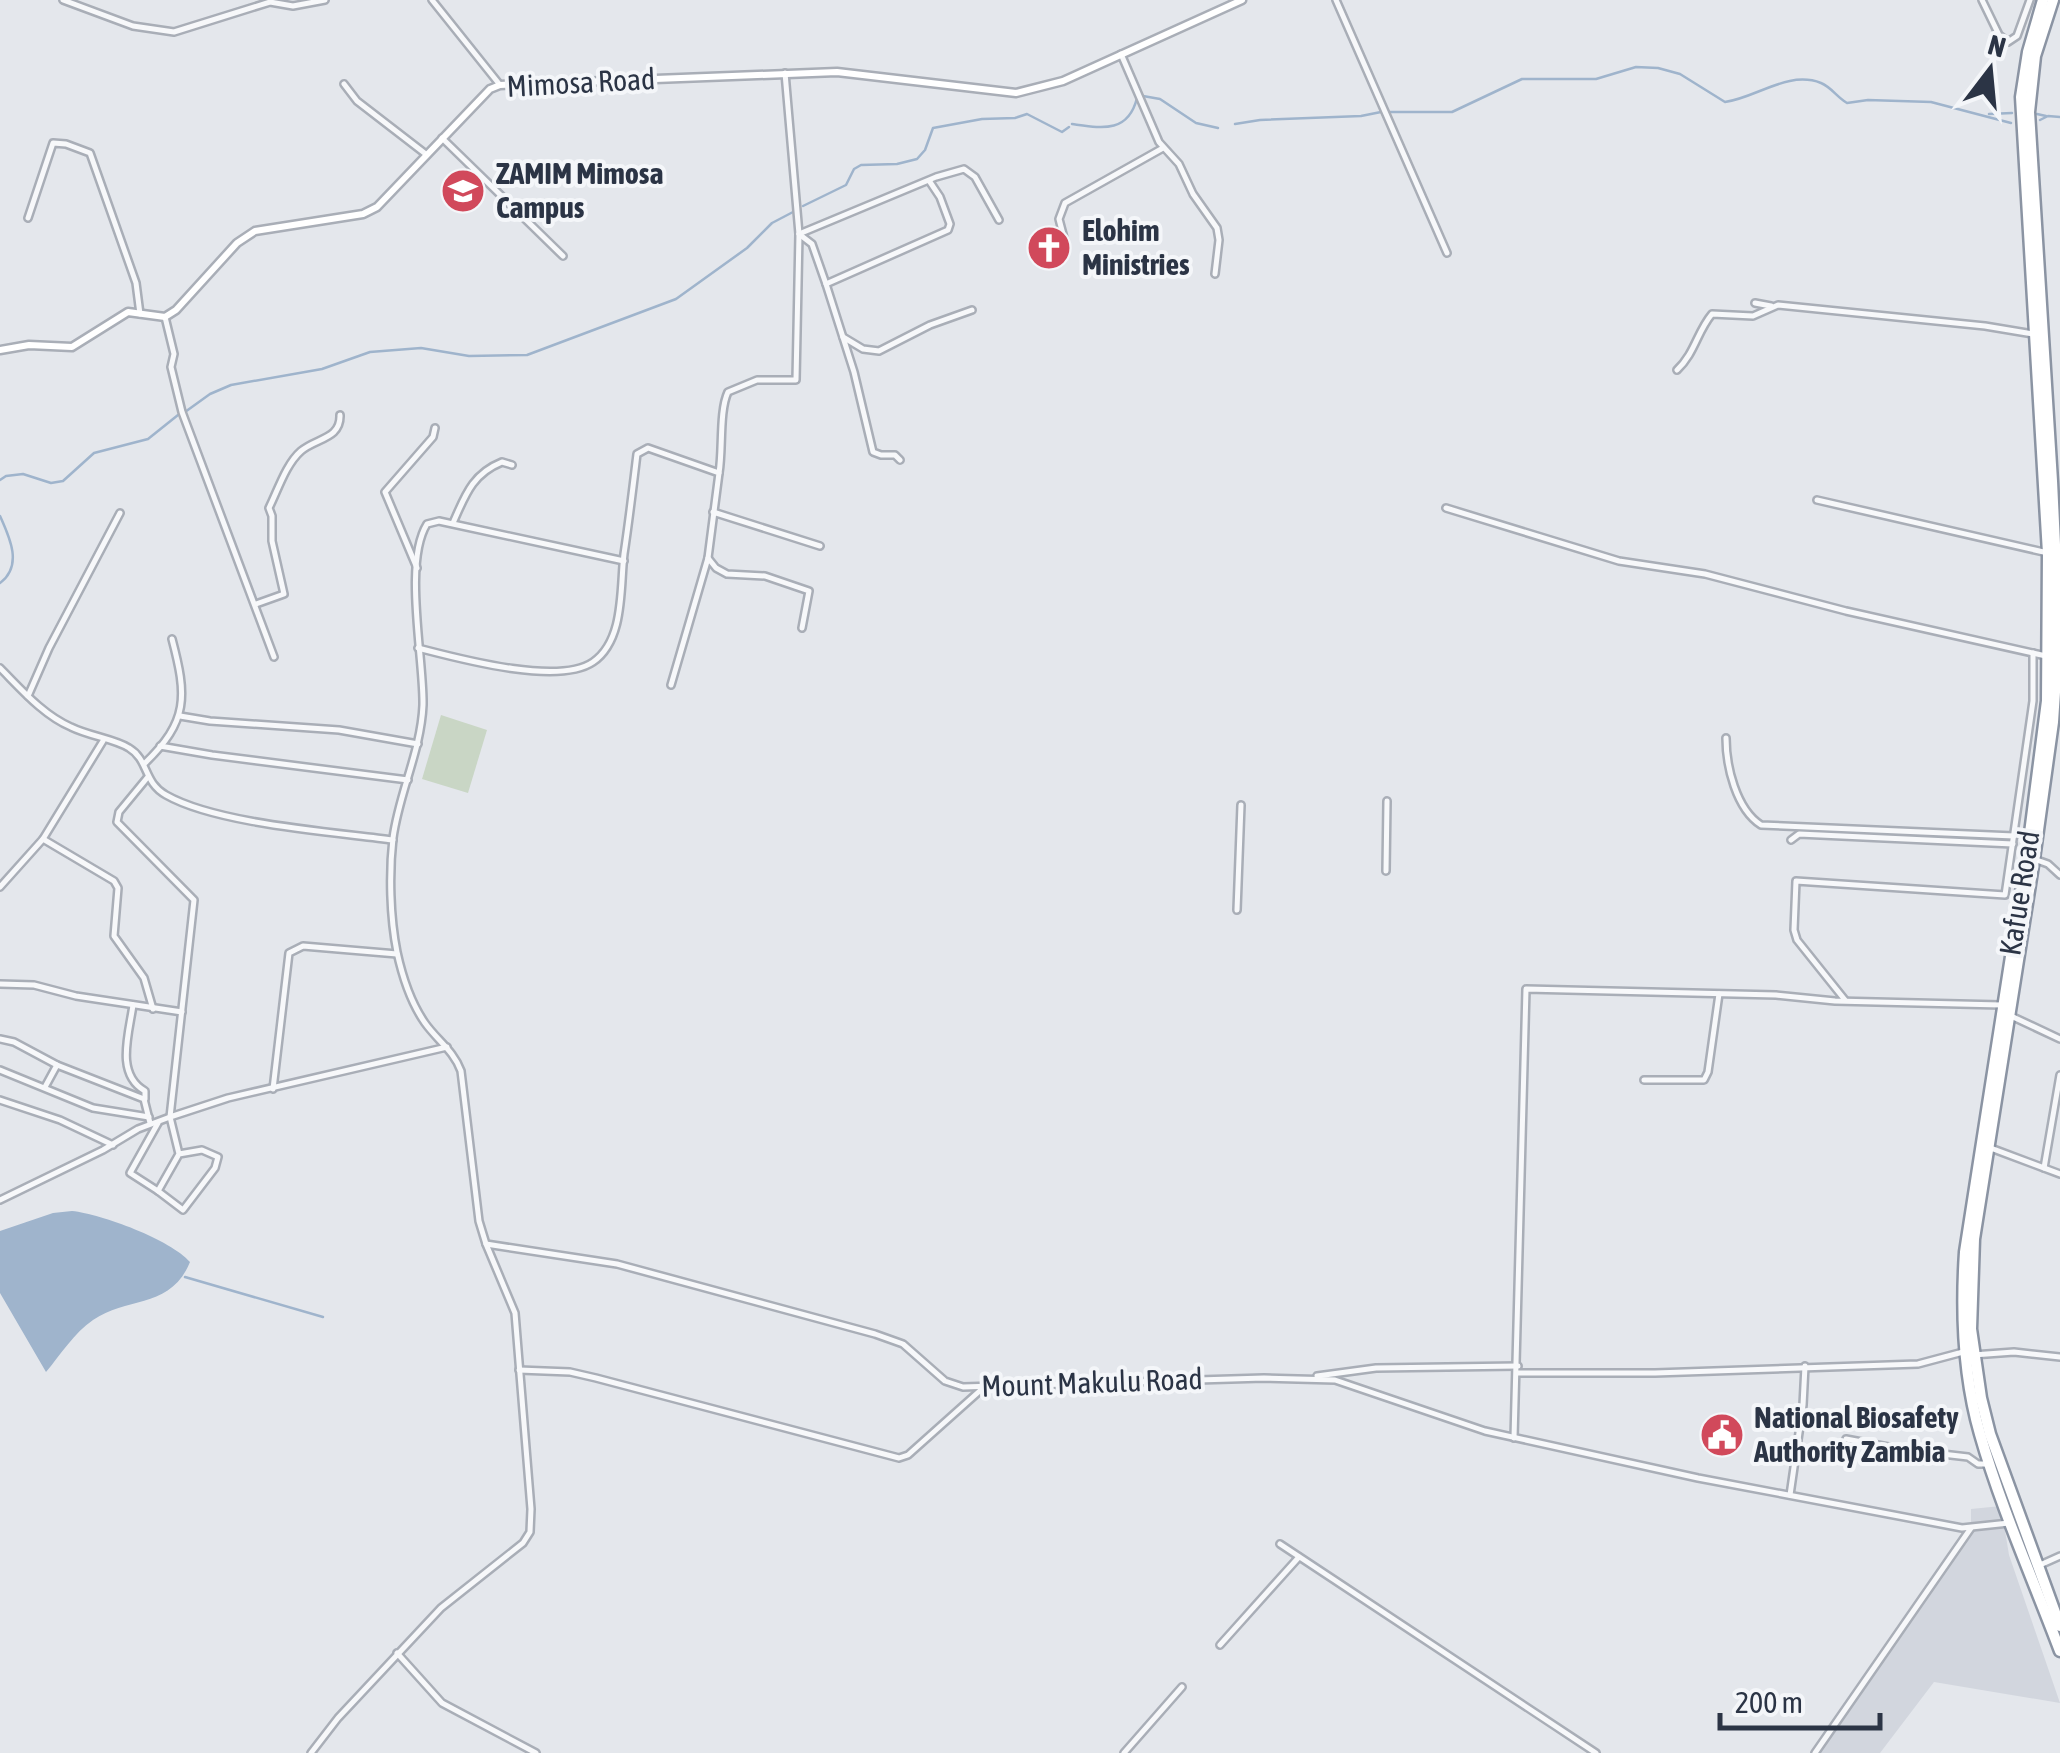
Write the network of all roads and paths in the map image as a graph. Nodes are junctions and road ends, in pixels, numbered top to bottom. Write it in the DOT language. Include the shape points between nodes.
graph roads {
  1 [pos="64,0"];
  2 [pos="325,0"];
  3 [pos="432,0"];
  4 [pos="1242,0"];
  5 [pos="1336,0"];
  6 [pos="1982,0"];
  7 [pos="2030,0"];
  8 [pos="2043,0"];
  9 [pos="2053,0"];
  10 [pos="1120,54"];
  11 [pos="784,73"];
  12 [pos="344,84"];
  13 [pos="500,85"];
  14 [pos="442,138"];
  15 [pos="1163,148"];
  16 [pos="427,155"];
  17 [pos="930,182"];
  18 [pos="28,218"];
  19 [pos="999,220"];
  20 [pos="799,234"];
  21 [pos="1064,242"];
  22 [pos="1447,253"];
  23 [pos="563,256"];
  24 [pos="1214,274"];
  25 [pos="826,284"];
  26 [pos="1755,303"];
  27 [pos="1772,306"];
  28 [pos="972,310"];
  29 [pos="140,314"];
  30 [pos="166,317"];
  31 [pos="2033,334"];
  32 [pos="841,335"];
  33 [pos="0,350"];
  34 [pos="1677,370"];
  35 [pos="340,416"];
  36 [pos="436,428"];
  37 [pos="900,460"];
  38 [pos="512,465"];
  39 [pos="720,473"];
  40 [pos="2056,480"];
  41 [pos="1817,500"];
  42 [pos="1446,508"];
  43 [pos="120,512"];
  44 [pos="713,512"];
  45 [pos="453,524"];
  46 [pos="820,546"];
  47 [pos="2048,553"];
  48 [pos="708,558"];
  49 [pos="624,561"];
  50 [pos="418,571"];
  51 [pos="256,604"];
  52 [pos="802,628"];
  53 [pos="172,639"];
  54 [pos="418,648"];
  55 [pos="2032,653"];
  56 [pos="2049,656"];
  57 [pos="274,657"];
  58 [pos="1,672"];
  59 [pos="671,686"];
  60 [pos="28,696"];
  61 [pos="180,716"];
  62 [pos="1726,738"];
  63 [pos="102,741"];
  64 [pos="418,744"];
  65 [pos="160,746"];
  66 [pos="2025,756"];
  67 [pos="2042,758"];
  68 [pos="144,764"];
  69 [pos="147,778"];
  70 [pos="408,780"];
  71 [pos="1387,801"];
  72 [pos="1241,805"];
  73 [pos="43,839"];
  74 [pos="393,840"];
  75 [pos="1790,840"];
  76 [pos="2014,840"];
  77 [pos="2029,842"];
  78 [pos="2034,859"];
  79 [pos="1386,871"];
  80 [pos="2059,873"];
  81 [pos="0,886"];
  82 [pos="1237,910"];
  83 [pos="398,954"];
  84 [pos="0,984"];
  85 [pos="1719,994"];
  86 [pos="1846,1001"];
  87 [pos="133,1005"];
  88 [pos="153,1009"];
  89 [pos="2005,1010"];
  90 [pos="182,1012"];
  91 [pos="0,1039"];
  92 [pos="2060,1039"];
  93 [pos="447,1048"];
  94 [pos="57,1066"];
  95 [pos="0,1070"];
  96 [pos="2060,1075"];
  97 [pos="1644,1080"];
  98 [pos="45,1087"];
  99 [pos="274,1089"];
  100 [pos="0,1100"];
  101 [pos="146,1100"];
  102 [pos="170,1117"];
  103 [pos="150,1121"];
  104 [pos="160,1121"];
  105 [pos="113,1145"];
  106 [pos="1988,1146"];
  107 [pos="179,1154"];
  108 [pos="2044,1168"];
  109 [pos="2060,1174"];
  110 [pos="158,1190"];
  111 [pos="0,1200"];
  112 [pos="486,1244"];
  113 [pos="1969,1354"];
  114 [pos="2060,1357"];
  115 [pos="1805,1366"];
  116 [pos="519,1370"];
  117 [pos="1518,1370"];
  118 [pos="1310,1378"];
  119 [pos="983,1388"];
  120 [pos="1514,1438"];
  121 [pos="1846,1439"];
  122 [pos="1990,1464"];
  123 [pos="1790,1495"];
  124 [pos="2012,1522"];
  125 [pos="1971,1528"];
  126 [pos="1280,1544"];
  127 [pos="2060,1556"];
  128 [pos="1299,1557"];
  129 [pos="2038,1566"];
  130 [pos="2060,1626"];
  131 [pos="1220,1645"];
  132 [pos="2060,1651"];
  133 [pos="397,1654"];
  134 [pos="1182,1687"];
  135 [pos="311,1753"];
  136 [pos="536,1753"];
  137 [pos="1124,1753"];
  138 [pos="1596,1753"];
  139 [pos="1814,1753"];
  1 -- 2 [label="street" via="133,26 174,32 270,2"];
  3 -- 13 [label="street"];
  4 -- 10 [label="street, Mimosa Road"];
  5 -- 22 [label="street"];
  6 -- 7 [label="street" via="2008,42 2017,36"];
  8 -- 31 [label="highway, Kafue Road" via="2021,97"];
  9 -- 40 [label="highway, Kafue Road" via="2036,56 2030,112"];
  10 -- 11 [label="street, Mimosa Road" via="1044,88 1016,93 856,73"];
  10 -- 15 [label="street"];
  11 -- 13 [label="street, Mimosa Road"];
  11 -- 20 [label="street"];
  12 -- 16 [label="street"];
  13 -- 14 [label="street, Mimosa Road"];
  14 -- 16 [label="street, Mimosa Road"];
  14 -- 23 [label="street"];
  15 -- 21 [label="street" via="1065,203"];
  15 -- 24 [label="street" via="1217,228"];
  16 -- 30 [label="street, Mimosa Road" via="377,208 246,236"];
  17 -- 19 [label="street" via="970,172"];
  17 -- 20 [label="street"];
  17 -- 25 [label="street" via="948,230"];
  18 -- 29 [label="street" via="53,143 90,152 136,283"];
  20 -- 25 [label="street" via="812,244"];
  20 -- 39 [label="street" via="796,380 757,380 728,392"];
  25 -- 32 [label="street"];
  26 -- 27 [label="street"];
  27 -- 31 [label="street"];
  27 -- 34 [label="street" via="1752,316 1712,314"];
  28 -- 32 [label="street" via="879,351 863,350"];
  29 -- 30 [label="street"];
  29 -- 33 [label="street" via="120,315 72,347"];
  30 -- 51 [label="street" via="182,412"];
  31 -- 47 [label="highway, Kafue Road"];
  32 -- 37 [label="street" via="873,452"];
  35 -- 51 [label="street" via="336,432 294,458 269,508 284,594"];
  36 -- 50 [label="street" via="385,492"];
  38 -- 45 [label="street" via="502,462 480,474"];
  39 -- 44 [label="street"];
  39 -- 49 [label="street" via="641,449"];
  40 -- 78 [label="highway, Kafue Road" via="2056,677"];
  41 -- 47 [label="street"];
  42 -- 55 [label="street" via="1619,561 1706,574"];
  43 -- 60 [label="street"];
  44 -- 46 [label="street"];
  44 -- 48 [label="street"];
  45 -- 49 [label="street"];
  45 -- 50 [label="street" via="424,528"];
  47 -- 56 [label="highway, Kafue Road"];
  48 -- 52 [label="street" via="727,574 808,591"];
  48 -- 59 [label="street"];
  49 -- 54 [label="street" via="612,634 599,657 582,668 495,666"];
  50 -- 54 [label="street"];
  51 -- 57 [label="street"];
  53 -- 61 [label="street" via="183,681"];
  54 -- 64 [label="street"];
  55 -- 56 [label="street"];
  55 -- 66 [label="street"];
  56 -- 67 [label="highway, Kafue Road"];
  58 -- 60 [label="street"];
  60 -- 63 [label="street" via="66,725"];
  61 -- 64 [label="street"];
  61 -- 65 [label="street"];
  62 -- 76 [label="street" via="1728,767 1761,825"];
  63 -- 68 [label="street" via="128,747"];
  63 -- 73 [label="street"];
  64 -- 70 [label="street"];
  65 -- 68 [label="street"];
  65 -- 70 [label="street"];
  66 -- 67 [label="street"];
  66 -- 76 [label="street"];
  67 -- 77 [label="highway, Kafue Road"];
  68 -- 69 [label="street"];
  69 -- 74 [label="street" via="170,797 219,812"];
  69 -- 90 [label="street" via="117,822 194,900"];
  70 -- 74 [label="street"];
  71 -- 79 [label="street"];
  72 -- 82 [label="street"];
  73 -- 81 [label="street"];
  73 -- 88 [label="street" via="114,881 114,936 144,978"];
  74 -- 83 [label="street"];
  75 -- 76 [label="street" via="1799,834"];
  76 -- 77 [label="street"];
  76 -- 86 [label="street" via="2005,895 1796,881 1797,940"];
  77 -- 89 [label="highway, Kafue Road"];
  78 -- 80 [label="street"];
  78 -- 89 [label="highway, Kafue Road"];
  83 -- 93 [label="street" via="418,1010"];
  83 -- 99 [label="street" via="302,946 289,953"];
  84 -- 87 [label="street"];
  85 -- 86 [label="street"];
  85 -- 97 [label="street" via="1704,1080"];
  85 -- 117 [label="street" via="1524,992"];
  86 -- 89 [label="street"];
  87 -- 88 [label="street"];
  87 -- 101 [label="street" via="127,1070"];
  88 -- 90 [label="street"];
  89 -- 92 [label="street"];
  89 -- 106 [label="highway, Kafue Road"];
  89 -- 113 [label="highway, Kafue Road" via="1965,1252"];
  90 -- 102 [label="street"];
  91 -- 94 [label="street"];
  93 -- 99 [label="street"];
  93 -- 112 [label="street" via="461,1071"];
  94 -- 98 [label="street"];
  94 -- 101 [label="street"];
  95 -- 98 [label="street"];
  96 -- 108 [label="street"];
  98 -- 103 [label="street" via="99,1110"];
  99 -- 102 [label="street"];
  100 -- 105 [label="street"];
  101 -- 103 [label="street"];
  102 -- 104 [label="street"];
  102 -- 107 [label="street"];
  103 -- 104 [label="street"];
  103 -- 105 [label="street"];
  104 -- 110 [label="street" via="130,1173"];
  105 -- 111 [label="street"];
  106 -- 108 [label="street"];
  106 -- 113 [label="highway, Kafue Road"];
  107 -- 110 [label="street"];
  107 -- 110 [label="street" via="208,1150 218,1160 185,1209"];
  108 -- 109 [label="street"];
  112 -- 116 [label="street" via="515,1313"];
  112 -- 119 [label="street, Mount Makulu Road" via="617,1264 858,1330 903,1344 945,1380"];
  113 -- 114 [label="street"];
  113 -- 115 [label="street" via="1918,1364"];
  113 -- 122 [label="highway, Kafue Road" via="1971,1394"];
  113 -- 129 [label="highway, Kafue Road"];
  115 -- 117 [label="street"];
  115 -- 123 [label="street"];
  116 -- 119 [label="street" via="596,1378 899,1458"];
  116 -- 133 [label="street" via="530,1532"];
  117 -- 118 [label="street" via="1376,1368"];
  117 -- 120 [label="street"];
  118 -- 119 [label="street, Mount Makulu Road"];
  118 -- 120 [label="street, Mount Makulu Road"];
  120 -- 123 [label="street, Mount Makulu Road"];
  121 -- 122 [label="street"];
  122 -- 124 [label="highway, Kafue Road"];
  123 -- 125 [label="street, Mount Makulu Road"];
  124 -- 125 [label="street, Mount Makulu Road"];
  124 -- 132 [label="highway, Kafue Road"];
  125 -- 139 [label="street"];
  126 -- 128 [label="street"];
  127 -- 129 [label="street"];
  128 -- 131 [label="street"];
  128 -- 138 [label="street"];
  129 -- 130 [label="highway, Kafue Road"];
  133 -- 135 [label="street"];
  133 -- 136 [label="street" via="442,1704"];
  134 -- 137 [label="street"];
}
